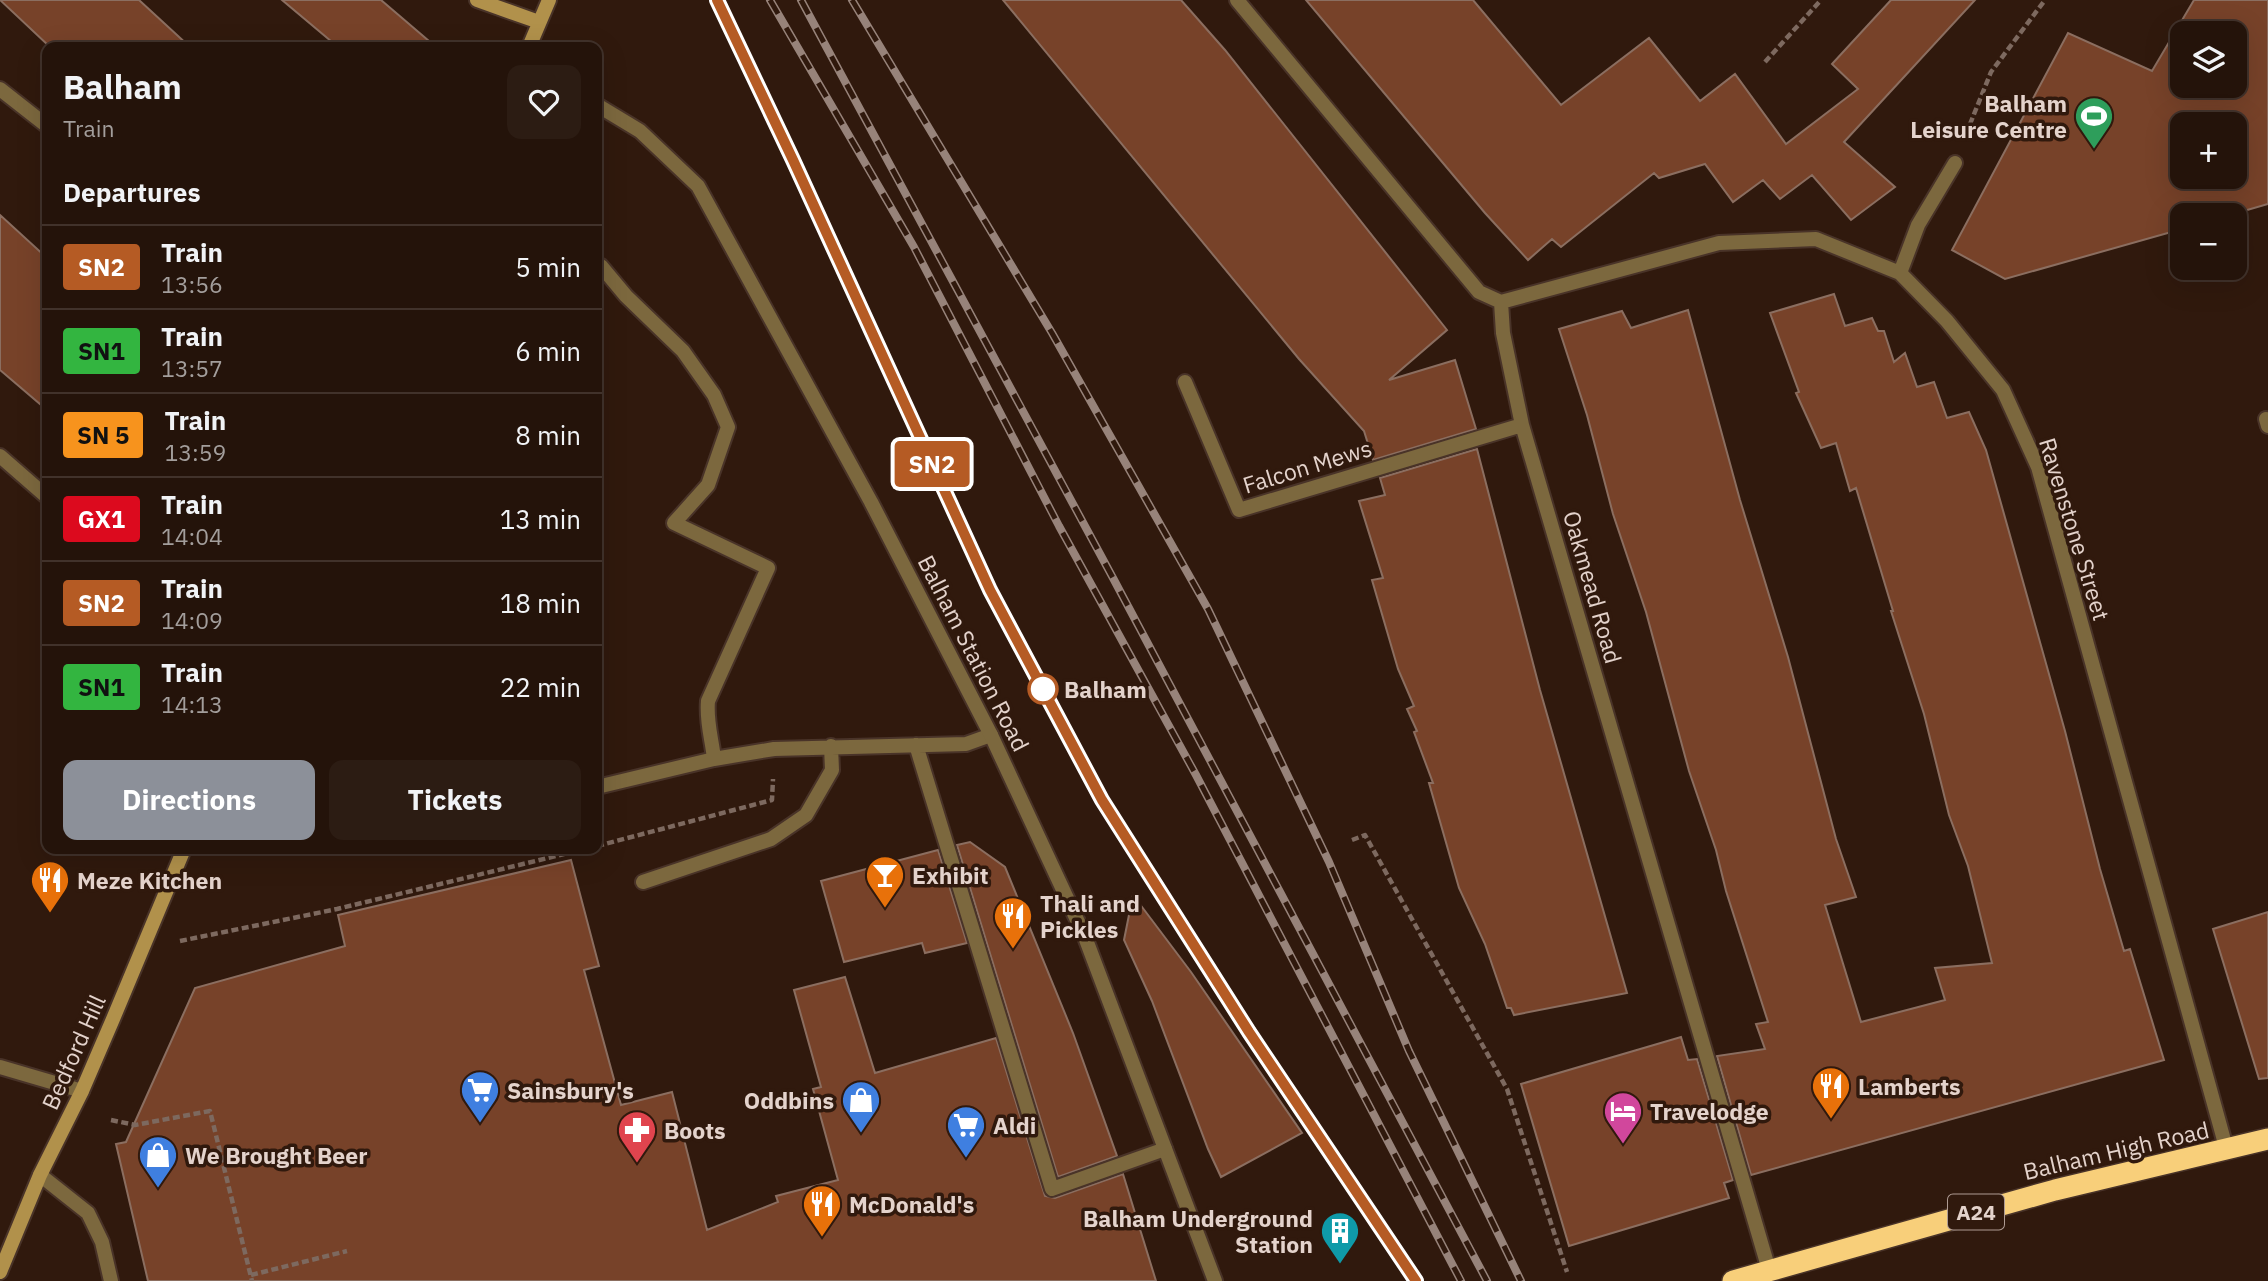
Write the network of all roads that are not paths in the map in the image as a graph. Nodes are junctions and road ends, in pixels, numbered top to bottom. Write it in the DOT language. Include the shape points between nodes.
graph roads {
  1 [pos="477,0"];
  2 [pos="549,0"];
  3 [pos="1237,0"];
  4 [pos="539,22"];
  5 [pos="531,42"];
  6 [pos="1,93"];
  7 [pos="602,108"];
  8 [pos="42,122"];
  9 [pos="1955,163"];
  10 [pos="602,267"];
  11 [pos="1900,273"];
  12 [pos="1501,302"];
  13 [pos="1185,382"];
  14 [pos="1522,425"];
  15 [pos="0,456"];
  16 [pos="42,493"];
  17 [pos="991,735"];
  18 [pos="916,745"];
  19 [pos="831,746"];
  20 [pos="714,759"];
  21 [pos="602,786"];
  22 [pos="182,854"];
  23 [pos="643,882"];
  24 [pos="0,1067"];
  25 [pos="82,1091"];
  26 [pos="2268,1139"];
  27 [pos="1165,1149"];
  28 [pos="2228,1151"];
  29 [pos="40,1175"];
  30 [pos="1769,1270"];
  31 [pos="0,1272"];
  32 [pos="111,1281"];
  33 [pos="1215,1281"];
  34 [pos="1733,1281"];
  1 -- 4 [label="main road"];
  2 -- 4 [label="main road"];
  3 -- 12 [label="street" via="1479,292"];
  4 -- 5 [label="main road"];
  6 -- 8 [label="street"];
  7 -- 17 [label="street, Balham Station Road" via="640,131 698,186 871,502"];
  9 -- 11 [label="street" via="1919,225"];
  10 -- 20 [label="street" via="683,351 714,395 728,427 708,485 674,523 768,568 708,701"];
  11 -- 12 [label="street, Ravenstone Street" via="1816,239 1719,243"];
  11 -- 28 [label="street, Ravenstone Street" via="1947,321 2003,390 2038,467"];
  12 -- 14 [label="street, Oakmead Road"];
  13 -- 14 [label="street, Falcon Mews" via="1239,510"];
  14 -- 30 [label="street, Oakmead Road"];
  15 -- 16 [label="street"];
  17 -- 18 [label="street" via="966,744"];
  17 -- 27 [label="street, Balham Station Road" via="1085,937"];
  18 -- 19 [label="street"];
  18 -- 27 [label="street" via="1052,1189"];
  19 -- 20 [label="street"];
  19 -- 23 [label="street" via="832,770 806,815 771,839"];
  20 -- 21 [label="street"];
  22 -- 25 [label="main road, Bedford Hill"];
  24 -- 25 [label="street"];
  25 -- 29 [label="main road, Bedford Hill"];
  26 -- 28 [label="highway, Balham High Road / A24"];
  27 -- 33 [label="street, Balham Station Road"];
  28 -- 30 [label="highway, Balham High Road / A24" via="2055,1190"];
  29 -- 31 [label="main road, Bedford Hill"];
  29 -- 32 [label="street" via="88,1213 102,1242"];
  30 -- 34 [label="highway, Balham High Road / A24"];
}
